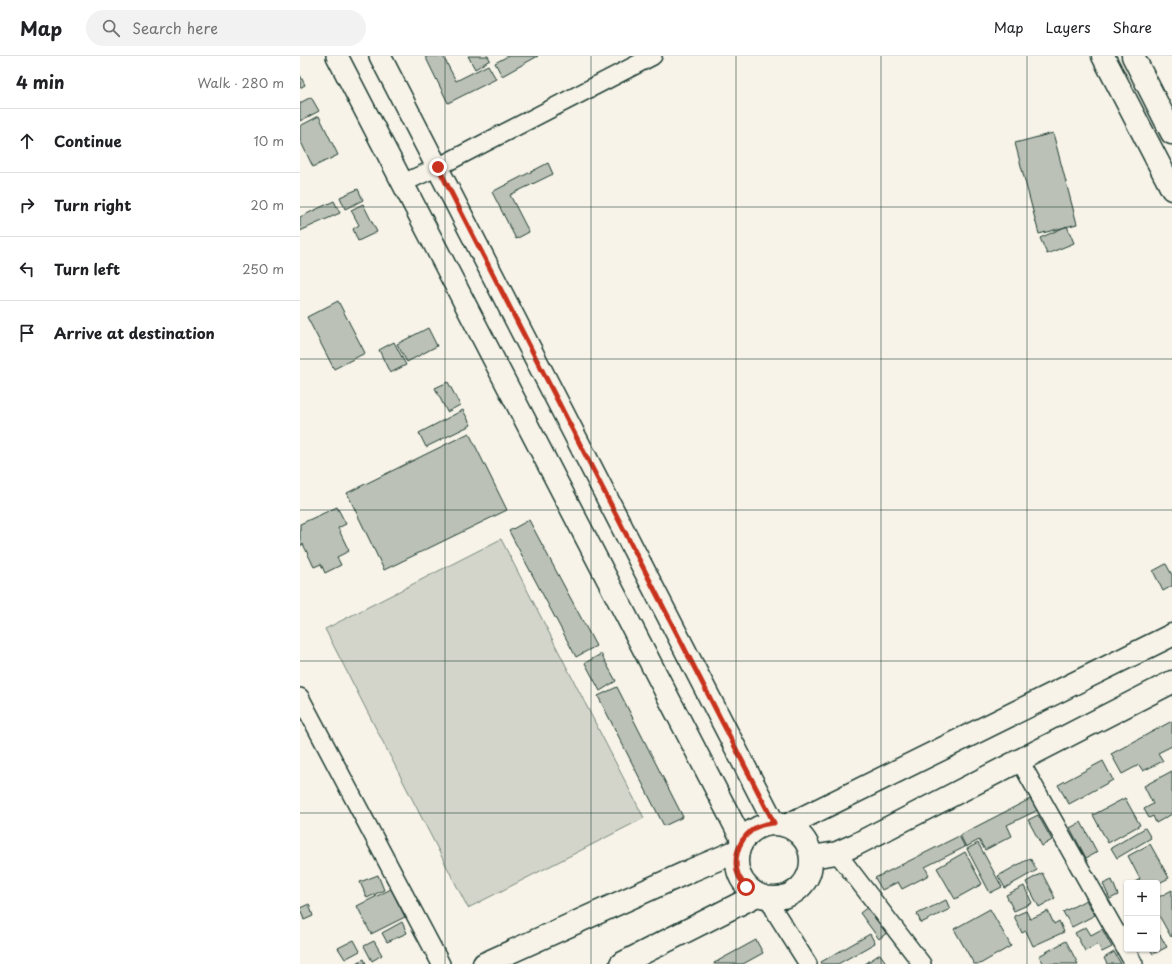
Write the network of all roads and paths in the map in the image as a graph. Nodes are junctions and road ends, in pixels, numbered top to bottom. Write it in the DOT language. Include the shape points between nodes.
graph roads {
  1 [pos="337,56"];
  2 [pos="380,56"];
  3 [pos="653,56"];
  4 [pos="1103,56"];
  5 [pos="1133,56"];
  6 [pos="1172,133"];
  7 [pos="438,167"];
  8 [pos="403,183"];
  9 [pos="1172,189"];
  10 [pos="1172,635"];
  11 [pos="1172,682"];
  12 [pos="300,697"];
  13 [pos="1020,761"];
  14 [pos="780,825"];
  15 [pos="740,845"];
  16 [pos="837,853"];
  17 [pos="811,857"];
  18 [pos="763,897"];
  19 [pos="441,964"];
  20 [pos="484,964"];
  21 [pos="621,964"];
  22 [pos="808,964"];
  23 [pos="922,964"];
  24 [pos="1134,964"];
  1 -- 8 [label="street"];
  2 -- 7 [label="street"];
  3 -- 7 [label="street"];
  4 -- 9 [label="main road"];
  5 -- 6 [label="main road"];
  7 -- 8 [label="street"];
  7 -- 14 [label="street"];
  8 -- 15 [label="street"];
  10 -- 14 [label="main road"];
  11 -- 13 [label="main road"];
  12 -- 19 [label="street"];
  13 -- 16 [label="main road"];
  13 -- 24 [label="street"];
  14 -- 15 [label="main road" via="762,825 751,830"];
  14 -- 17 [label="main road" via="803,838"];
  15 -- 18 [label="main road" via="736,864 739,876 746,887"];
  15 -- 20 [label="main road" via="692,870"];
  16 -- 17 [label="main road"];
  16 -- 23 [label="street"];
  17 -- 18 [label="main road" via="811,868 800,888 791,895 780,898"];
  18 -- 21 [label="main road"];
  18 -- 22 [label="street"];
}
